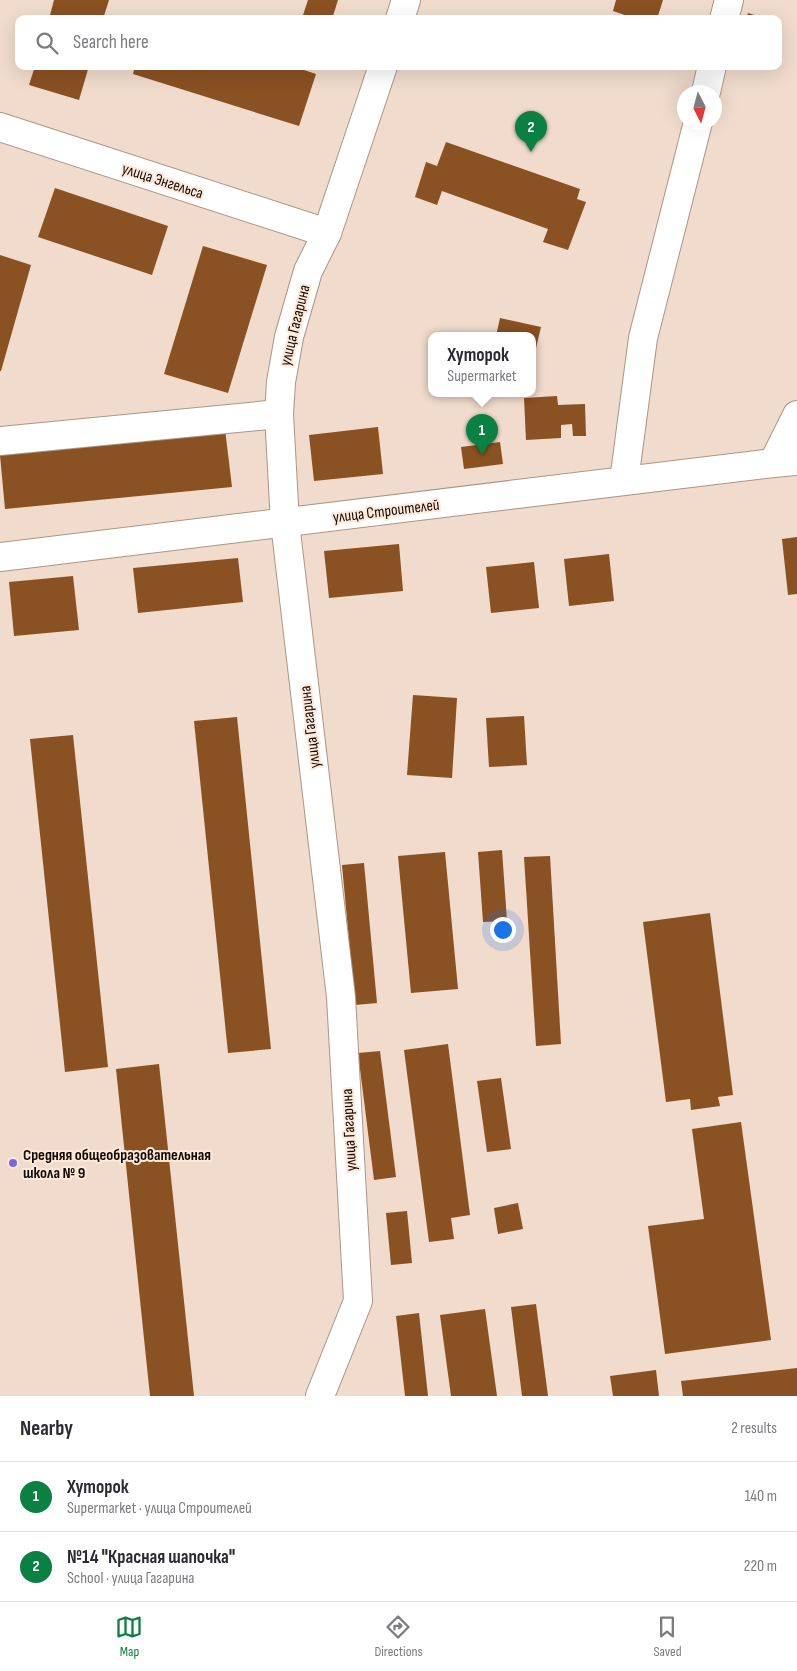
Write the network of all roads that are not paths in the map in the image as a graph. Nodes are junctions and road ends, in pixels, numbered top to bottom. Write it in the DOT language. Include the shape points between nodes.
graph roads {
  1 [pos="406,0"];
  2 [pos="729,0"];
  3 [pos="401,15"];
  4 [pos="725,15"];
  5 [pos="382,70"];
  6 [pos="711,70"];
  7 [pos="708,85"];
  8 [pos="0,127"];
  9 [pos="696,130"];
  10 [pos="326,233"];
  11 [pos="279,414"];
  12 [pos="797,415"];
  13 [pos="0,441"];
  14 [pos="785,462"];
  15 [pos="624,481"];
  16 [pos="285,523"];
  17 [pos="0,557"];
  18 [pos="320,1396"];
  1 -- 3 [label="street"];
  2 -- 4 [label="street"];
  5 -- 10 [label="street, улица Гагарина"];
  6 -- 7 [label="street"];
  8 -- 10 [label="street, улица Энгельса"];
  9 -- 15 [label="street" via="644,338"];
  10 -- 11 [label="street, улица Гагарина" via="308,271 289,337"];
  11 -- 13 [label="street"];
  11 -- 16 [label="street, улица Гагарина"];
  12 -- 14 [label="street"];
  14 -- 15 [label="street, улица Строителей"];
  15 -- 16 [label="street, улица Строителей"];
  16 -- 17 [label="street, улица Строителей"];
  16 -- 18 [label="street, улица Гагарина" via="341,997 358,1301"];
}
